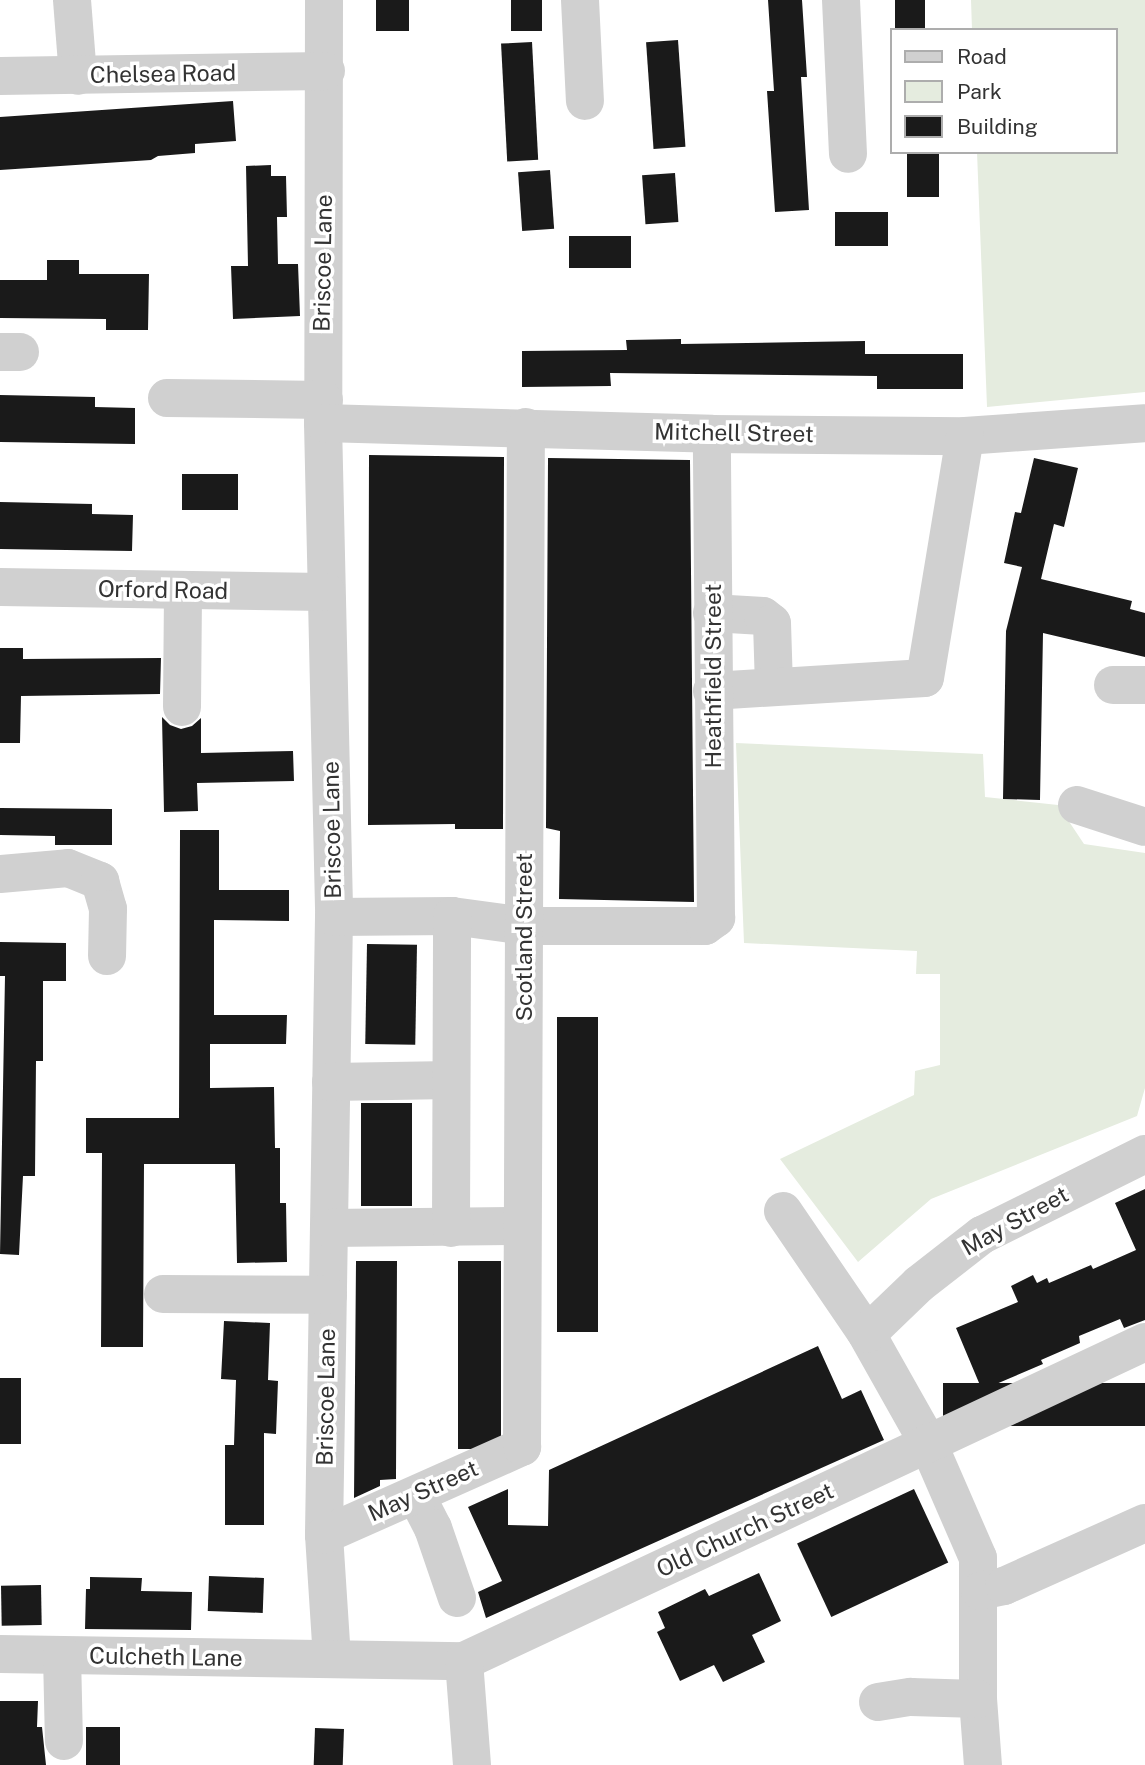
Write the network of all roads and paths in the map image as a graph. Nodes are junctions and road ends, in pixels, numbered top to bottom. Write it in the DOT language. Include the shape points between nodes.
graph roads {
  1 [pos="72,0"];
  2 [pos="324,0"];
  3 [pos="580,0"];
  4 [pos="841,0"];
  5 [pos="326,71"];
  6 [pos="0,76"];
  7 [pos="78,76"];
  8 [pos="585,101"];
  9 [pos="848,154"];
  10 [pos="167,398"];
  11 [pos="324,412"];
  12 [pos="1145,423"];
  13 [pos="526,427"];
  14 [pos="712,434"];
  15 [pos="965,436"];
  16 [pos="0,587"];
  17 [pos="183,590"];
  18 [pos="326,592"];
  19 [pos="712,613"];
  20 [pos="774,687"];
  21 [pos="712,691"];
  22 [pos="182,706"];
  23 [pos="1077,805"];
  24 [pos="1145,827"];
  25 [pos="0,874"];
  26 [pos="452,916"];
  27 [pos="334,917"];
  28 [pos="525,926"];
  29 [pos="107,956"];
  30 [pos="451,1080"];
  31 [pos="331,1082"];
  32 [pos="1145,1154"];
  33 [pos="783,1211"];
  34 [pos="521,1226"];
  35 [pos="329,1228"];
  36 [pos="451,1228"];
  37 [pos="163,1294"];
  38 [pos="328,1295"];
  39 [pos="867,1334"];
  40 [pos="1145,1342"];
  41 [pos="928,1443"];
  42 [pos="522,1447"];
  43 [pos="416,1495"];
  44 [pos="1145,1523"];
  45 [pos="324,1535"];
  46 [pos="980,1591"];
  47 [pos="457,1598"];
  48 [pos="0,1654"];
  49 [pos="62,1655"];
  50 [pos="332,1659"];
  51 [pos="464,1661"];
  52 [pos="978,1699"];
  53 [pos="878,1702"];
  54 [pos="64,1741"];
  55 [pos="472,1765"];
  56 [pos="983,1765"];
  1 -- 7 [label="street"];
  2 -- 5 [label="street, Briscoe Lane"];
  3 -- 8 [label="street"];
  4 -- 9 [label="street"];
  5 -- 7 [label="street, Chelsea Road"];
  5 -- 11 [label="street, Briscoe Lane"];
  6 -- 7 [label="street, Chelsea Road"];
  10 -- 11 [label="street, Mitchell Street"];
  11 -- 13 [label="street, Mitchell Street"];
  11 -- 18 [label="street, Briscoe Lane"];
  12 -- 15 [label="street, Mitchell Street"];
  13 -- 14 [label="street, Mitchell Street"];
  13 -- 28 [label="street, Scotland Street"];
  14 -- 15 [label="street, Mitchell Street"];
  14 -- 19 [label="street, Heathfield Street"];
  15 -- 20 [label="street" via="925,678"];
  16 -- 17 [label="street, Orford Road"];
  17 -- 18 [label="street, Orford Road"];
  17 -- 22 [label="street"];
  18 -- 27 [label="street, Briscoe Lane"];
  19 -- 20 [label="street" via="763,616 772,623"];
  19 -- 21 [label="street, Heathfield Street"];
  20 -- 21 [label="street"];
  21 -- 28 [label="street, Heathfield Street" via="716,918 705,926"];
  23 -- 24 [label="street"];
  25 -- 29 [label="street" via="68,868 100,881 108,909"];
  26 -- 27 [label="street"];
  26 -- 28 [label="street"];
  26 -- 30 [label="street"];
  27 -- 31 [label="street, Briscoe Lane"];
  28 -- 34 [label="street, Scotland Street"];
  30 -- 31 [label="street"];
  30 -- 36 [label="street"];
  31 -- 35 [label="street, Briscoe Lane"];
  32 -- 39 [label="street, May Street" via="982,1235 928,1276"];
  33 -- 39 [label="street"];
  34 -- 36 [label="street"];
  34 -- 42 [label="street, Scotland Street"];
  35 -- 36 [label="street"];
  35 -- 38 [label="street, Briscoe Lane"];
  37 -- 38 [label="street"];
  38 -- 45 [label="street, Briscoe Lane"];
  39 -- 41 [label="street"];
  40 -- 41 [label="street, Old Church Street"];
  41 -- 46 [label="street" via="978,1558"];
  41 -- 51 [label="street, Old Church Street"];
  42 -- 43 [label="street, May Street"];
  43 -- 45 [label="street, May Street"];
  43 -- 47 [label="street" via="433,1528"];
  44 -- 46 [label="street" via="1004,1586"];
  45 -- 50 [label="street, Briscoe Lane"];
  46 -- 52 [label="street"];
  48 -- 49 [label="street, Culcheth Lane"];
  49 -- 50 [label="street, Culcheth Lane"];
  49 -- 54 [label="street"];
  50 -- 51 [label="street, Old Church Street"];
  51 -- 55 [label="street"];
  52 -- 53 [label="street" via="911,1697"];
  52 -- 56 [label="street"];
}
